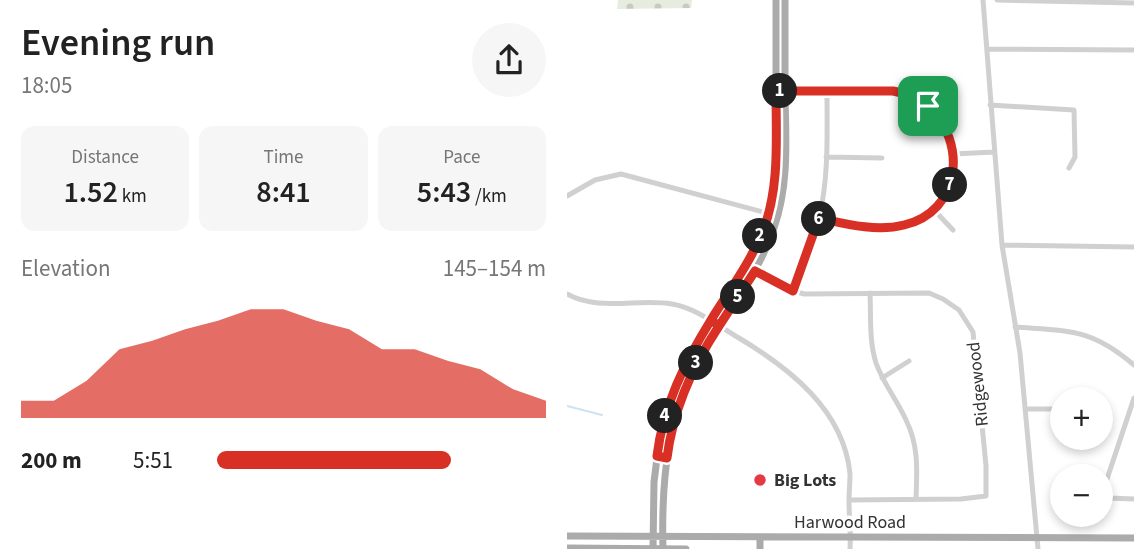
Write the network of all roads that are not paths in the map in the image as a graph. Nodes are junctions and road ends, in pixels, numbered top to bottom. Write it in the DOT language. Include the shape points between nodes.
graph roads {
  1 [pos="776,0"];
  2 [pos="785,0"];
  3 [pos="982,0"];
  4 [pos="997,0"];
  5 [pos="1134,3"];
  6 [pos="987,49"];
  7 [pos="1134,50"];
  8 [pos="944,90"];
  9 [pos="776,91"];
  10 [pos="785,91"];
  11 [pos="827,92"];
  12 [pos="990,105"];
  13 [pos="928,106"];
  14 [pos="994,152"];
  15 [pos="953,154"];
  16 [pos="826,157"];
  17 [pos="882,158"];
  18 [pos="1069,168"];
  19 [pos="567,196"];
  20 [pos="933,209"];
  21 [pos="769,213"];
  22 [pos="778,216"];
  23 [pos="819,218"];
  24 [pos="953,230"];
  25 [pos="1002,245"];
  26 [pos="1134,247"];
  27 [pos="755,271"];
  28 [pos="793,291"];
  29 [pos="870,293"];
  30 [pos="567,294"];
  31 [pos="711,320"];
  32 [pos="719,326"];
  33 [pos="1015,327"];
  34 [pos="909,361"];
  35 [pos="1134,365"];
  36 [pos="679,376"];
  37 [pos="882,378"];
  38 [pos="689,380"];
  39 [pos="1134,398"];
  40 [pos="1025,409"];
  41 [pos="1050,409"];
  42 [pos="657,456"];
  43 [pos="667,458"];
  44 [pos="916,499"];
  45 [pos="1134,499"];
  46 [pos="849,500"];
  47 [pos="567,536"];
  48 [pos="654,537"];
  49 [pos="663,537"];
  50 [pos="850,537"];
  51 [pos="760,538"];
  52 [pos="1037,538"];
  53 [pos="1134,538"];
  54 [pos="567,548"];
  55 [pos="653,549"];
  56 [pos="663,549"];
  57 [pos="686,549"];
  58 [pos="760,549"];
  59 [pos="850,549"];
  60 [pos="1038,549"];
  1 -- 9 [label="main road"];
  2 -- 10 [label="main road"];
  3 -- 6 [label="street"];
  4 -- 5 [label="street"];
  6 -- 7 [label="street"];
  6 -- 12 [label="street"];
  8 -- 13 [label="street"];
  9 -- 10 [label="street"];
  9 -- 21 [label="main road" via="776,168"];
  10 -- 11 [label="street"];
  10 -- 22 [label="main road" via="786,164"];
  11 -- 13 [label="street" via="893,91"];
  11 -- 16 [label="street"];
  12 -- 14 [label="street"];
  12 -- 18 [label="street" via="1074,110 1075,157"];
  13 -- 15 [label="street" via="949,132"];
  14 -- 15 [label="street"];
  14 -- 25 [label="street"];
  15 -- 20 [label="street" via="947,194"];
  16 -- 17 [label="street"];
  16 -- 23 [label="street"];
  19 -- 21 [label="street" via="595,180 621,174"];
  20 -- 23 [label="street" via="902,226 862,227"];
  20 -- 24 [label="street"];
  21 -- 22 [label="street"];
  21 -- 31 [label="main road" via="749,258"];
  22 -- 27 [label="main road"];
  23 -- 28 [label="street"];
  25 -- 26 [label="street"];
  25 -- 33 [label="street"];
  27 -- 28 [label="street, Ridgewood"];
  27 -- 32 [label="main road"];
  28 -- 29 [label="street, Ridgewood"];
  29 -- 37 [label="street" via="874,353"];
  29 -- 44 [label="street, Ridgewood" via="916,292 943,299 959,310 975,340 986,496"];
  30 -- 31 [label="street" via="595,303 673,304"];
  31 -- 32 [label="street"];
  31 -- 36 [label="main road"];
  32 -- 38 [label="main road"];
  32 -- 46 [label="street" via="780,364 814,396 843,445 850,474"];
  33 -- 35 [label="street" via="1091,336"];
  33 -- 40 [label="street"];
  34 -- 37 [label="street"];
  36 -- 38 [label="main road"];
  36 -- 42 [label="main road"];
  37 -- 44 [label="street" via="915,443"];
  38 -- 43 [label="main road"];
  39 -- 45 [label="street" via="1104,488 1108,498"];
  40 -- 41 [label="street"];
  40 -- 52 [label="street"];
  42 -- 43 [label="main road"];
  42 -- 48 [label="main road"];
  43 -- 49 [label="main road"];
  44 -- 46 [label="street, Ridgewood"];
  46 -- 50 [label="street"];
  47 -- 48 [label="main road, Harwood Road"];
  48 -- 49 [label="main road, Harwood Road"];
  48 -- 55 [label="main road"];
  49 -- 51 [label="main road, Harwood Road"];
  49 -- 56 [label="main road"];
  50 -- 51 [label="main road, Harwood Road"];
  50 -- 52 [label="main road, Harwood Road"];
  50 -- 59 [label="street"];
  51 -- 58 [label="main road"];
  52 -- 53 [label="main road, Harwood Road"];
  52 -- 60 [label="street"];
  54 -- 55 [label="main road"];
  55 -- 56 [label="main road"];
  56 -- 57 [label="main road"];
}
